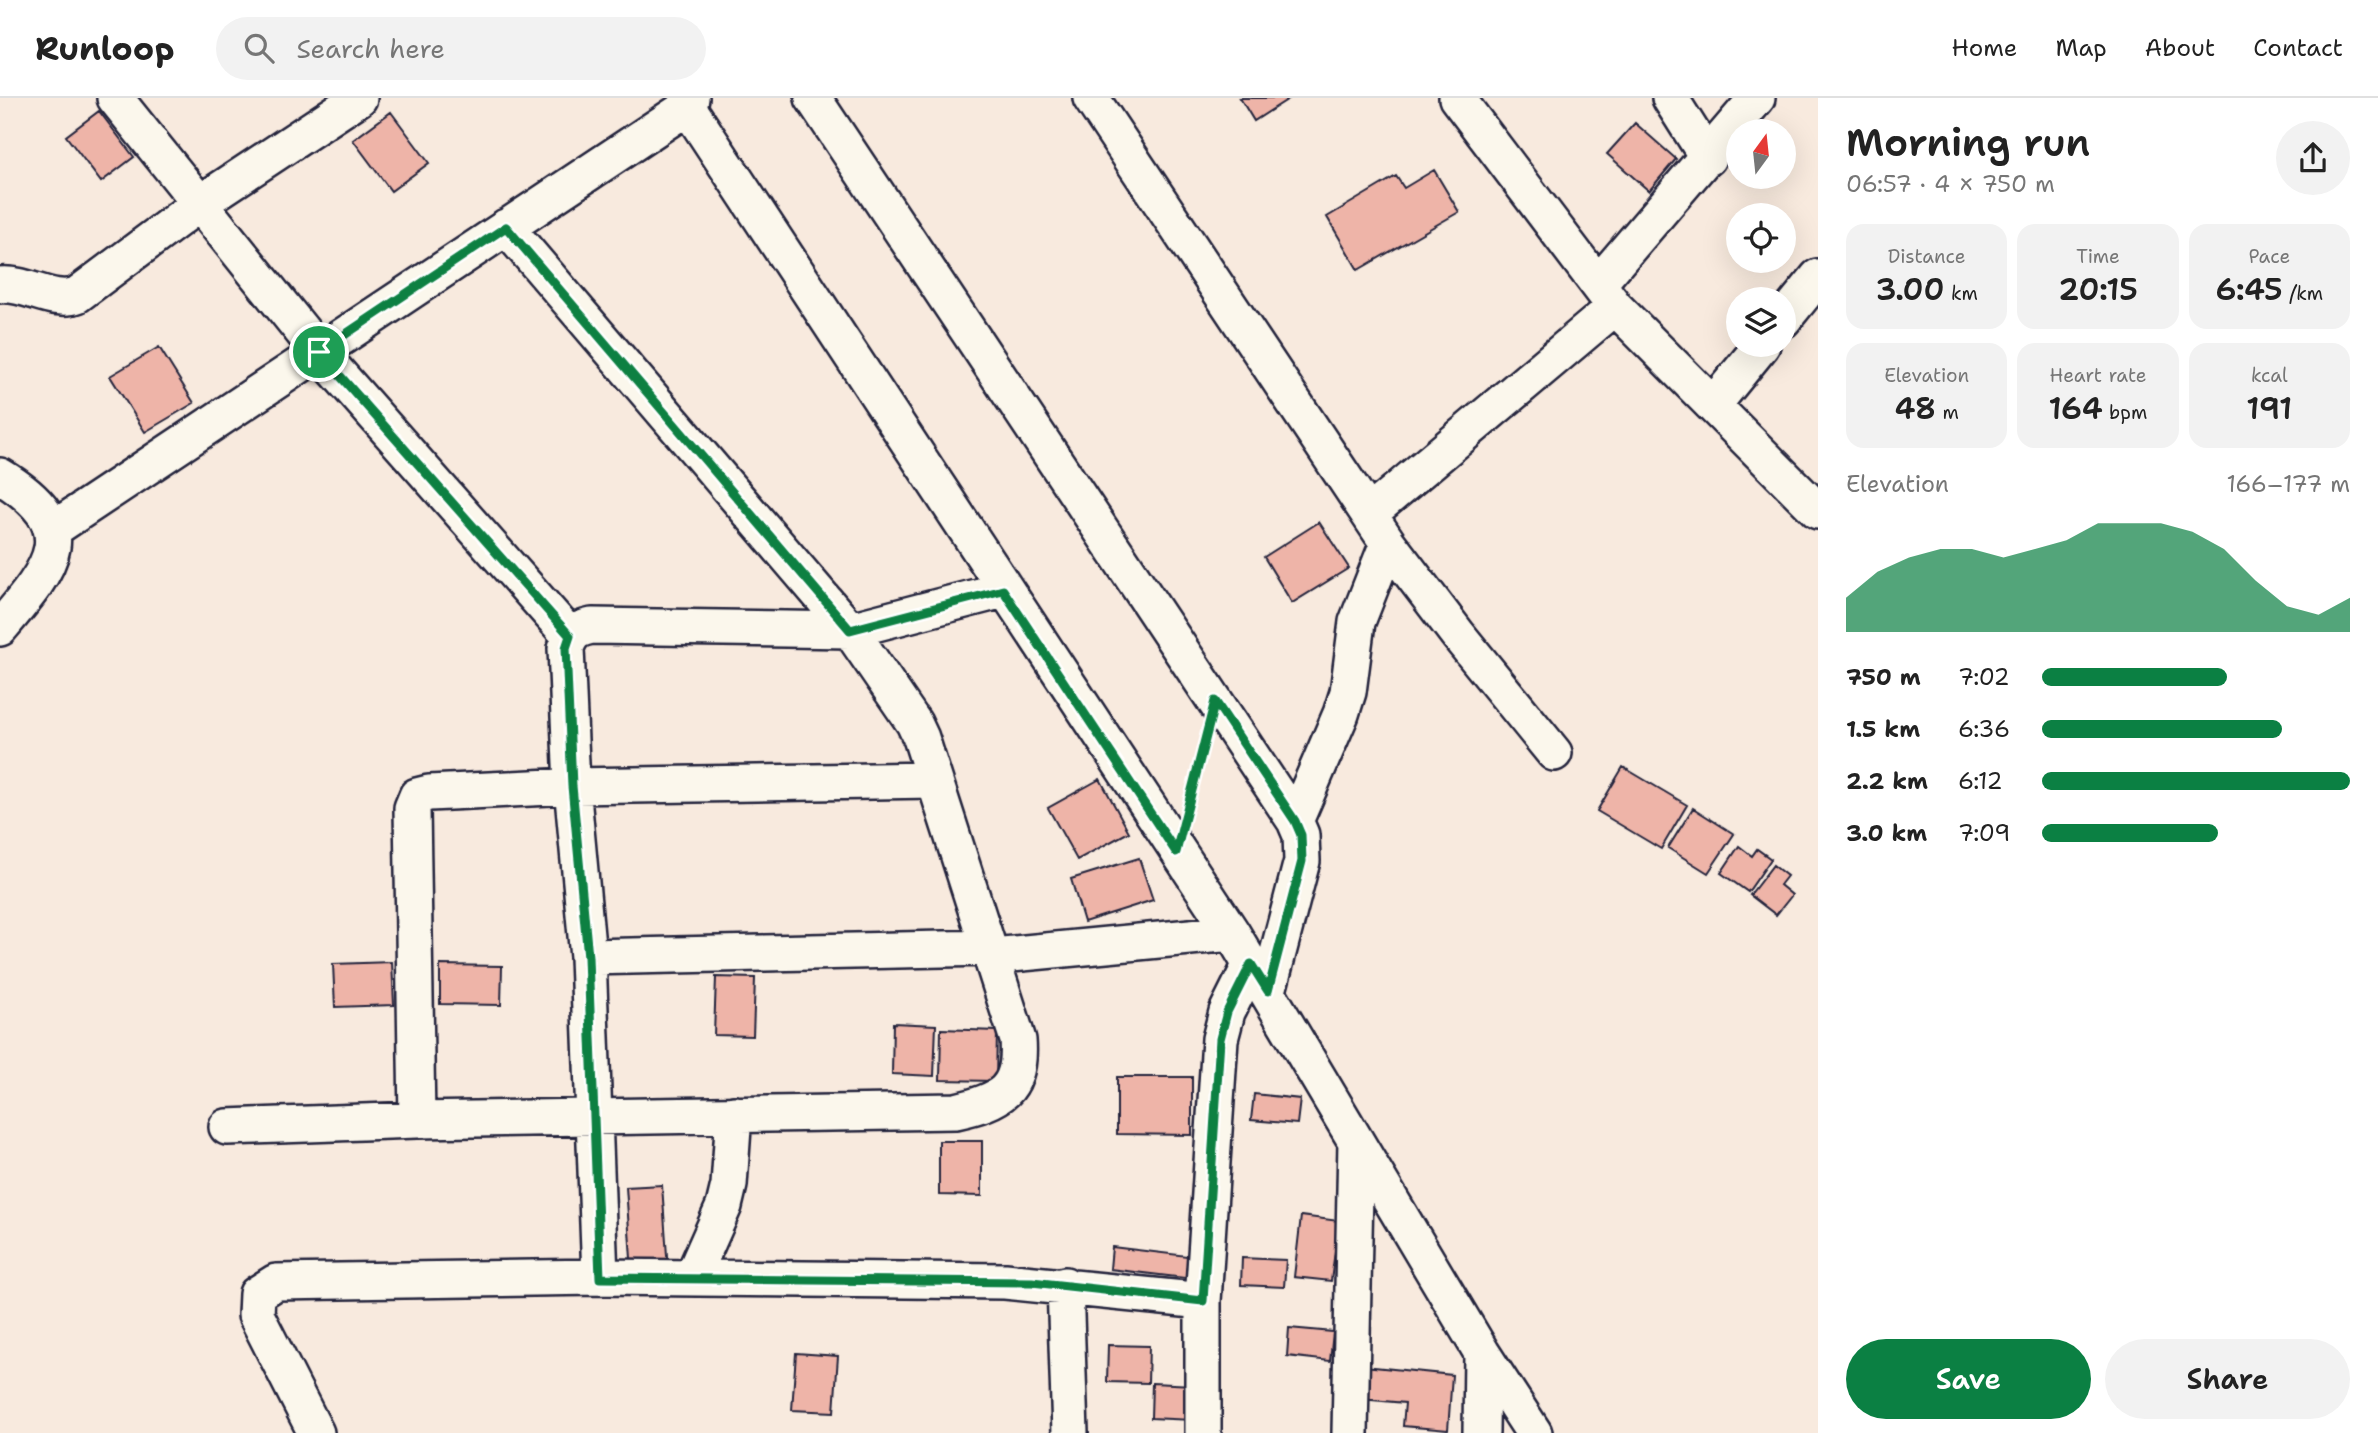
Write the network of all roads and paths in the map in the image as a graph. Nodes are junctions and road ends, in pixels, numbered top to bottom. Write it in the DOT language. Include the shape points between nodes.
graph roads {
  1 [pos="115,98"];
  2 [pos="359,98"];
  3 [pos="813,98"];
  4 [pos="1091,98"];
  5 [pos="1457,98"];
  6 [pos="1670,98"];
  7 [pos="1757,98"];
  8 [pos="689,101"];
  9 [pos="1708,158"];
  10 [pos="200,203"];
  11 [pos="506,227"];
  12 [pos="1818,277"];
  13 [pos="0,285"];
  14 [pos="1606,295"];
  15 [pos="1796,304"];
  16 [pos="319,352"];
  17 [pos="1752,357"];
  18 [pos="1713,405"];
  19 [pos="0,476"];
  20 [pos="1818,511"];
  21 [pos="1368,514"];
  22 [pos="52,530"];
  23 [pos="1388,543"];
  24 [pos="1003,590"];
  25 [pos="0,628"];
  26 [pos="850,630"];
  27 [pos="570,636"];
  28 [pos="1215,701"];
  29 [pos="1554,752"];
  30 [pos="934,780"];
  31 [pos="572,786"];
  32 [pos="1295,821"];
  33 [pos="1176,852"];
  34 [pos="1232,933"];
  35 [pos="990,952"];
  36 [pos="588,957"];
  37 [pos="1260,977"];
  38 [pos="734,1114"];
  39 [pos="595,1117"];
  40 [pos="417,1120"];
  41 [pos="227,1127"];
  42 [pos="1356,1142"];
  43 [pos="600,1278"];
  44 [pos="692,1278"];
  45 [pos="1065,1285"];
  46 [pos="1203,1301"];
  47 [pos="1482,1353"];
  48 [pos="316,1433"];
  49 [pos="1070,1433"];
  50 [pos="1203,1433"];
  51 [pos="1350,1433"];
  52 [pos="1481,1433"];
  53 [pos="1534,1433"];
  1 -- 10 [label="street"];
  2 -- 10 [label="street"];
  3 -- 28 [label="street"];
  4 -- 21 [label="street"];
  5 -- 14 [label="street"];
  6 -- 9 [label="street"];
  7 -- 9 [label="street"];
  8 -- 11 [label="street"];
  8 -- 24 [label="street"];
  9 -- 14 [label="street"];
  10 -- 13 [label="street" via="77,295 60,297 21,285"];
  10 -- 16 [label="street"];
  11 -- 16 [label="street"];
  11 -- 26 [label="street"];
  12 -- 15 [label="street"];
  14 -- 18 [label="street"];
  14 -- 21 [label="street"];
  16 -- 22 [label="street"];
  16 -- 27 [label="street"];
  17 -- 18 [label="street"];
  18 -- 20 [label="street"];
  19 -- 22 [label="street" via="40,506"];
  21 -- 23 [label="street"];
  22 -- 25 [label="street" via="52,557 40,581"];
  23 -- 29 [label="street"];
  23 -- 32 [label="street" via="1357,622 1341,714"];
  24 -- 26 [label="street"];
  24 -- 33 [label="street"];
  26 -- 27 [label="street" via="592,626"];
  26 -- 30 [label="street" via="914,723"];
  27 -- 31 [label="street" via="566,648"];
  28 -- 32 [label="street"];
  28 -- 33 [label="path"];
  30 -- 31 [label="street"];
  30 -- 35 [label="street"];
  31 -- 36 [label="street"];
  31 -- 40 [label="street" via="417,796 412,808"];
  32 -- 37 [label="street" via="1302,861"];
  33 -- 34 [label="street"];
  34 -- 35 [label="street"];
  34 -- 37 [label="street"];
  35 -- 36 [label="street"];
  35 -- 38 [label="street" via="1020,1060 1016,1078 1003,1094 987,1104 956,1111"];
  36 -- 39 [label="street"];
  37 -- 42 [label="street"];
  37 -- 46 [label="street" via="1227,1012 1220,1039"];
  38 -- 39 [label="street"];
  38 -- 44 [label="street" via="724,1206"];
  39 -- 40 [label="street"];
  39 -- 43 [label="street"];
  40 -- 41 [label="street"];
  42 -- 47 [label="street"];
  42 -- 51 [label="street"];
  43 -- 44 [label="street"];
  43 -- 48 [label="street" via="276,1283 265,1287 257,1294 256,1315"];
  44 -- 45 [label="street"];
  45 -- 46 [label="street"];
  45 -- 49 [label="street"];
  46 -- 50 [label="street"];
  47 -- 52 [label="street"];
  47 -- 53 [label="street"];
}
